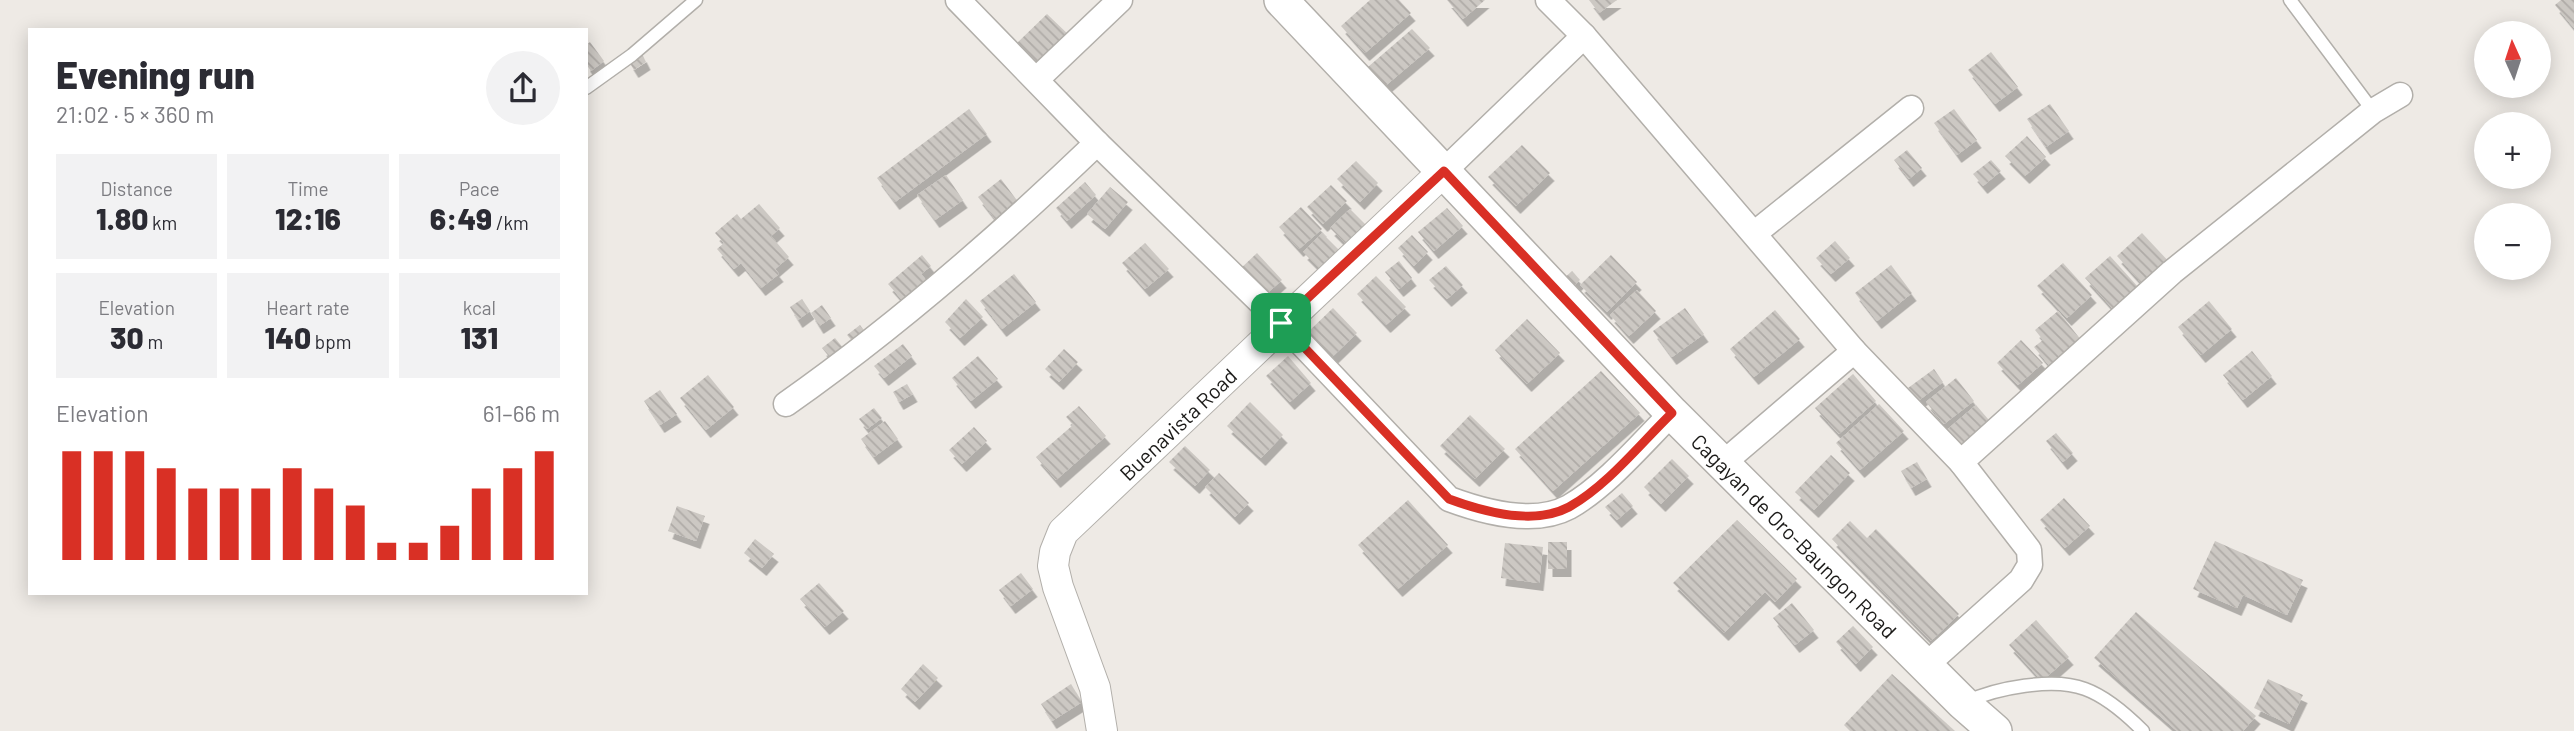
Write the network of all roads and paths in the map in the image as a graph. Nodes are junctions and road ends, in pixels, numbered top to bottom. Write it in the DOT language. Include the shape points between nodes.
graph roads {
  1 [pos="696,0"];
  2 [pos="958,0"];
  3 [pos="1120,0"];
  4 [pos="1281,0"];
  5 [pos="1548,0"];
  6 [pos="2290,0"];
  7 [pos="1584,37"];
  8 [pos="1037,79"];
  9 [pos="588,87"];
  10 [pos="2400,96"];
  11 [pos="1911,108"];
  12 [pos="2373,111"];
  13 [pos="1097,143"];
  14 [pos="1444,171"];
  15 [pos="1755,233"];
  16 [pos="1281,323"];
  17 [pos="1854,351"];
  18 [pos="786,404"];
  19 [pos="1672,413"];
  20 [pos="1961,462"];
  21 [pos="1722,464"];
  22 [pos="1925,666"];
  23 [pos="1963,704"];
  24 [pos="1101,731"];
  25 [pos="1995,731"];
  26 [pos="2143,731"];
  1 -- 9 [label="lane"];
  2 -- 8 [label="street"];
  3 -- 8 [label="street"];
  4 -- 14 [label="main road, Cagayan de Oro-Baungon Road"];
  5 -- 7 [label="street"];
  6 -- 12 [label="lane"];
  7 -- 14 [label="street"];
  7 -- 15 [label="street"];
  8 -- 13 [label="street"];
  10 -- 12 [label="street"];
  11 -- 15 [label="street"];
  12 -- 20 [label="street" via="2172,272"];
  13 -- 16 [label="street"];
  13 -- 18 [label="street" via="1010,227 851,358"];
  14 -- 16 [label="street, Buenavista Road"];
  14 -- 19 [label="main road, Cagayan de Oro-Baungon Road"];
  15 -- 17 [label="street"];
  16 -- 19 [label="street" via="1449,499 1480,510 1531,516 1567,508 1594,489"];
  16 -- 24 [label="street, Buenavista Road" via="1063,531 1053,566 1095,688"];
  17 -- 20 [label="street"];
  17 -- 21 [label="street"];
  19 -- 21 [label="main road, Cagayan de Oro-Baungon Road"];
  20 -- 22 [label="street" via="2024,542 2030,565 2021,580"];
  21 -- 22 [label="main road, Cagayan de Oro-Baungon Road"];
  22 -- 23 [label="main road, Cagayan de Oro-Baungon Road"];
  23 -- 25 [label="main road, Cagayan de Oro-Baungon Road"];
  23 -- 26 [label="lane" via="1989,692 2020,687 2084,688"];
}
